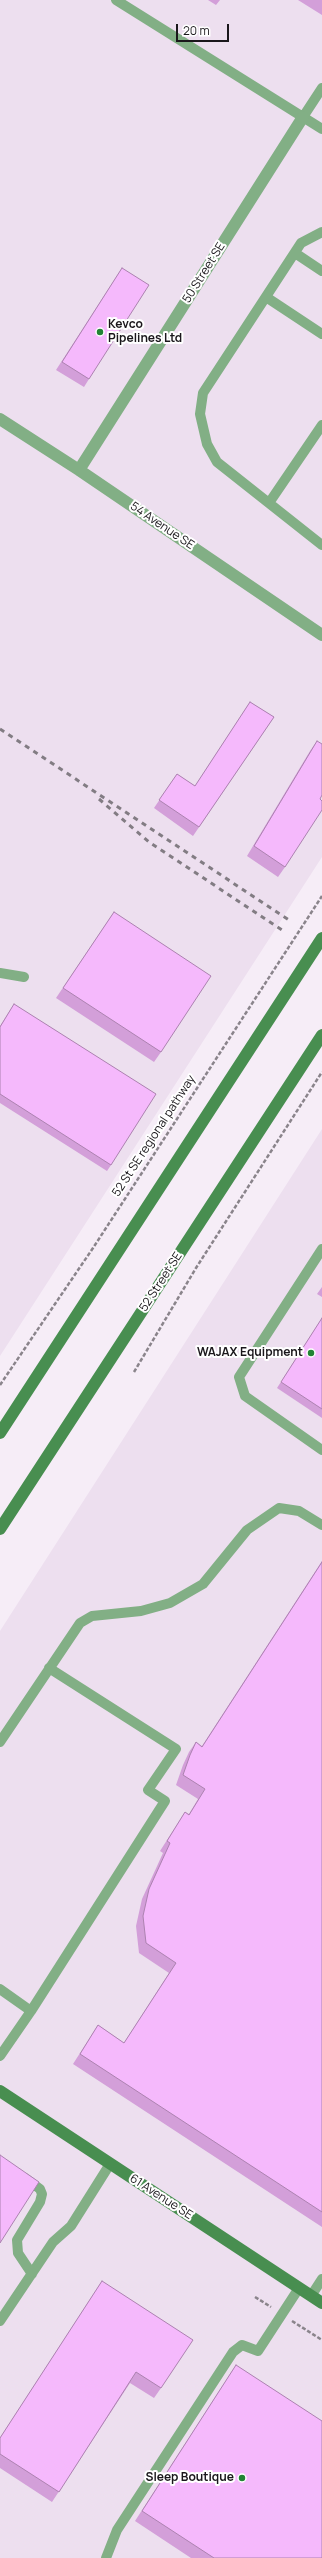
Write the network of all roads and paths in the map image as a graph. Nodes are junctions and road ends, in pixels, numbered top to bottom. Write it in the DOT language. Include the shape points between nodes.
graph roads {
  1 [pos="116,0"];
  2 [pos="322,88"];
  3 [pos="303,117"];
  4 [pos="322,129"];
  5 [pos="322,232"];
  6 [pos="295,253"];
  7 [pos="322,271"];
  8 [pos="266,297"];
  9 [pos="322,334"];
  10 [pos="0,420"];
  11 [pos="322,425"];
  12 [pos="79,470"];
  13 [pos="269,503"];
  14 [pos="322,545"];
  15 [pos="322,636"];
  16 [pos="322,896"];
  17 [pos="322,938"];
  18 [pos="0,973"];
  19 [pos="24,976"];
  20 [pos="322,1035"];
  21 [pos="322,1072"];
  22 [pos="322,1249"];
  23 [pos="134,1372"];
  24 [pos="0,1385"];
  25 [pos="0,1432"];
  26 [pos="322,1450"];
  27 [pos="322,1525"];
  28 [pos="0,1530"];
  29 [pos="49,1668"];
  30 [pos="0,1742"];
  31 [pos="0,1989"];
  32 [pos="31,2011"];
  33 [pos="0,2056"];
  34 [pos="0,2091"];
  35 [pos="110,2164"];
  36 [pos="18,2174"];
  37 [pos="32,2274"];
  38 [pos="322,2279"];
  39 [pos="299,2288"];
  40 [pos="311,2296"];
  41 [pos="322,2303"];
  42 [pos="0,2321"];
  43 [pos="106,2558"];
  1 -- 3 [label="lane"];
  2 -- 3 [label="lane"];
  3 -- 4 [label="lane"];
  3 -- 12 [label="street, 50 Street SE"];
  5 -- 6 [label="lane" via="301,243"];
  6 -- 7 [label="lane"];
  6 -- 8 [label="lane"];
  8 -- 9 [label="lane"];
  8 -- 13 [label="lane" via="204,393 200,414 207,444 217,462"];
  10 -- 12 [label="street, 54 Avenue SE"];
  11 -- 13 [label="lane"];
  12 -- 15 [label="street, 54 Avenue SE"];
  13 -- 14 [label="lane"];
  16 -- 24 [label="path, 52 St SE regional pathway" via="93,1248"];
  17 -- 25 [label="main road"];
  18 -- 19 [label="lane"];
  20 -- 28 [label="main road, 52 Street SE"];
  21 -- 23 [label="path" via="196,1268"];
  22 -- 26 [label="lane" via="239,1377 245,1396"];
  27 -- 29 [label="lane" via="299,1511 278,1508 248,1530 203,1584 170,1603 141,1611 92,1616 80,1623"];
  29 -- 30 [label="lane"];
  29 -- 32 [label="lane" via="176,1749 148,1790 165,1801"];
  31 -- 32 [label="lane"];
  32 -- 33 [label="lane"];
  34 -- 35 [label="main road, 61 Avenue SE"];
  35 -- 37 [label="lane" via="71,2226 53,2242"];
  35 -- 39 [label="main road, 61 Avenue SE"];
  36 -- 37 [label="lane" via="40,2189 42,2194 40,2202 17,2240 18,2252"];
  37 -- 42 [label="lane"];
  38 -- 40 [label="lane"];
  39 -- 40 [label="main road, 61 Avenue SE"];
  39 -- 43 [label="lane" via="258,2351 242,2345 233,2352 117,2530"];
  40 -- 41 [label="main road, 61 Avenue SE"];
}
